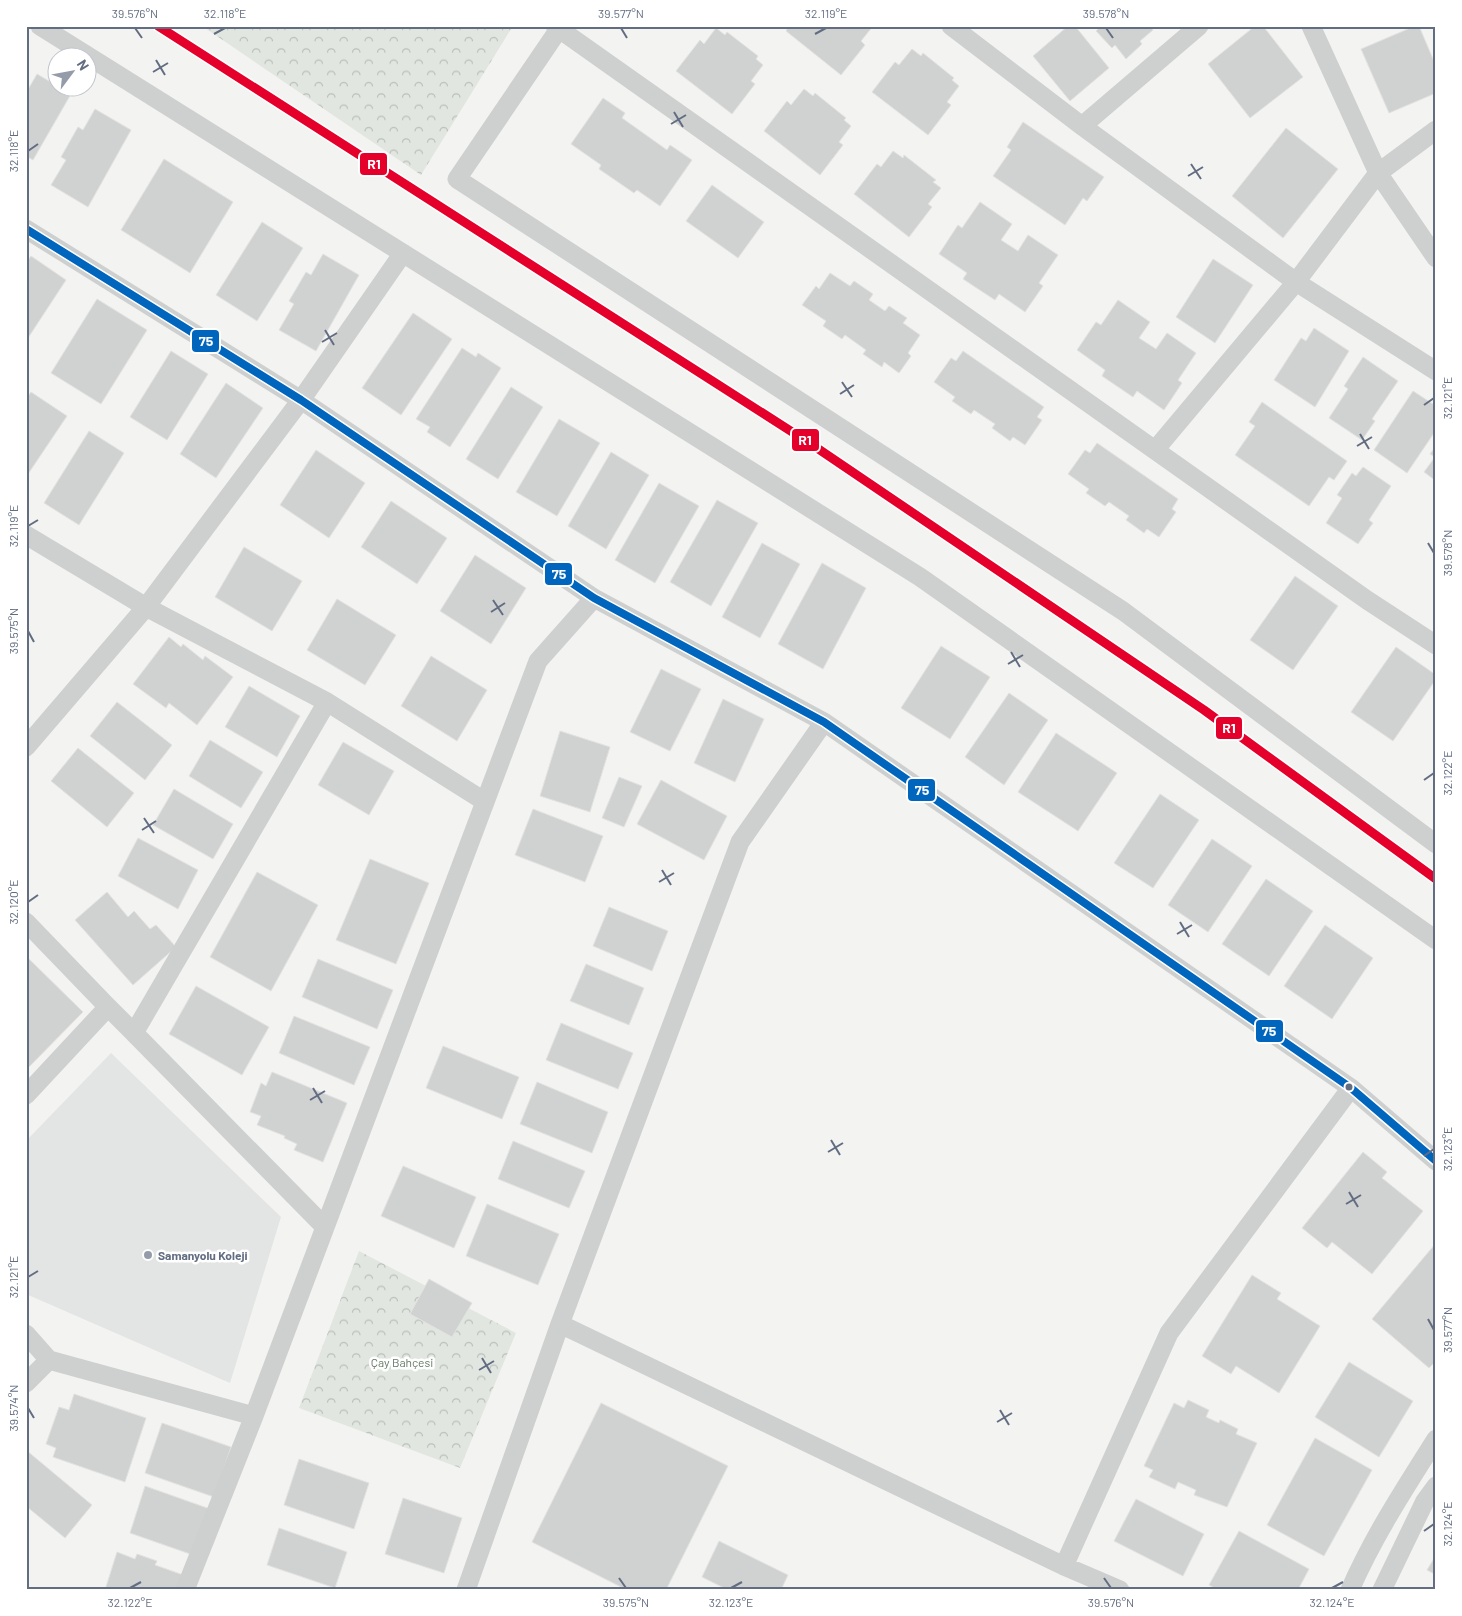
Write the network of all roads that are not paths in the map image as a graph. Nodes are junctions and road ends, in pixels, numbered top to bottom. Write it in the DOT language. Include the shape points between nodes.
graph roads {
  1 [pos="40,26"];
  2 [pos="951,26"];
  3 [pos="1199,26"];
  4 [pos="1311,26"];
  5 [pos="558,27"];
  6 [pos="1082,126"];
  7 [pos="1436,130"];
  8 [pos="1378,173"];
  9 [pos="26,229"];
  10 [pos="403,254"];
  11 [pos="1436,258"];
  12 [pos="1296,282"];
  13 [pos="1436,371"];
  14 [pos="301,400"];
  15 [pos="1155,450"];
  16 [pos="26,535"];
  17 [pos="594,598"];
  18 [pos="146,607"];
  19 [pos="1436,645"];
  20 [pos="327,702"];
  21 [pos="824,722"];
  22 [pos="26,747"];
  23 [pos="484,801"];
  24 [pos="1436,844"];
  25 [pos="26,922"];
  26 [pos="1436,940"];
  27 [pos="108,1007"];
  28 [pos="134,1033"];
  29 [pos="1351,1088"];
  30 [pos="26,1095"];
  31 [pos="1436,1161"];
  32 [pos="325,1226"];
  33 [pos="560,1324"];
  34 [pos="26,1334"];
  35 [pos="48,1360"];
  36 [pos="26,1383"];
  37 [pos="254,1416"];
  38 [pos="1436,1439"];
  39 [pos="1436,1486"];
  40 [pos="1064,1566"];
  41 [pos="185,1590"];
  42 [pos="466,1590"];
  43 [pos="1120,1590"];
  44 [pos="1350,1590"];
  45 [pos="1382,1590"];
  1 -- 10 [label="street"];
  2 -- 6 [label="street"];
  3 -- 6 [label="street"];
  4 -- 8 [label="street"];
  5 -- 15 [label="street"];
  5 -- 24 [label="street" via="457,179 1123,611"];
  6 -- 12 [label="street"];
  7 -- 8 [label="street"];
  8 -- 11 [label="street"];
  8 -- 12 [label="street"];
  9 -- 14 [label="street"];
  10 -- 14 [label="street"];
  10 -- 26 [label="street" via="920,577"];
  12 -- 13 [label="street"];
  12 -- 15 [label="street"];
  14 -- 17 [label="street"];
  14 -- 18 [label="street"];
  15 -- 19 [label="street"];
  16 -- 18 [label="street"];
  17 -- 21 [label="street"];
  17 -- 23 [label="street" via="538,661"];
  18 -- 20 [label="street"];
  18 -- 22 [label="street"];
  20 -- 23 [label="street"];
  20 -- 28 [label="street"];
  21 -- 29 [label="street"];
  21 -- 33 [label="street" via="740,842"];
  23 -- 32 [label="street"];
  25 -- 27 [label="street"];
  27 -- 28 [label="street"];
  27 -- 30 [label="street"];
  28 -- 32 [label="street"];
  29 -- 31 [label="street"];
  29 -- 40 [label="street" via="1169,1333"];
  32 -- 37 [label="street"];
  33 -- 40 [label="street"];
  33 -- 42 [label="street"];
  34 -- 35 [label="street"];
  35 -- 36 [label="street"];
  35 -- 37 [label="street"];
  37 -- 41 [label="street"];
  38 -- 44 [label="street"];
  39 -- 45 [label="street" via="1425,1501"];
  40 -- 43 [label="street"];
}
